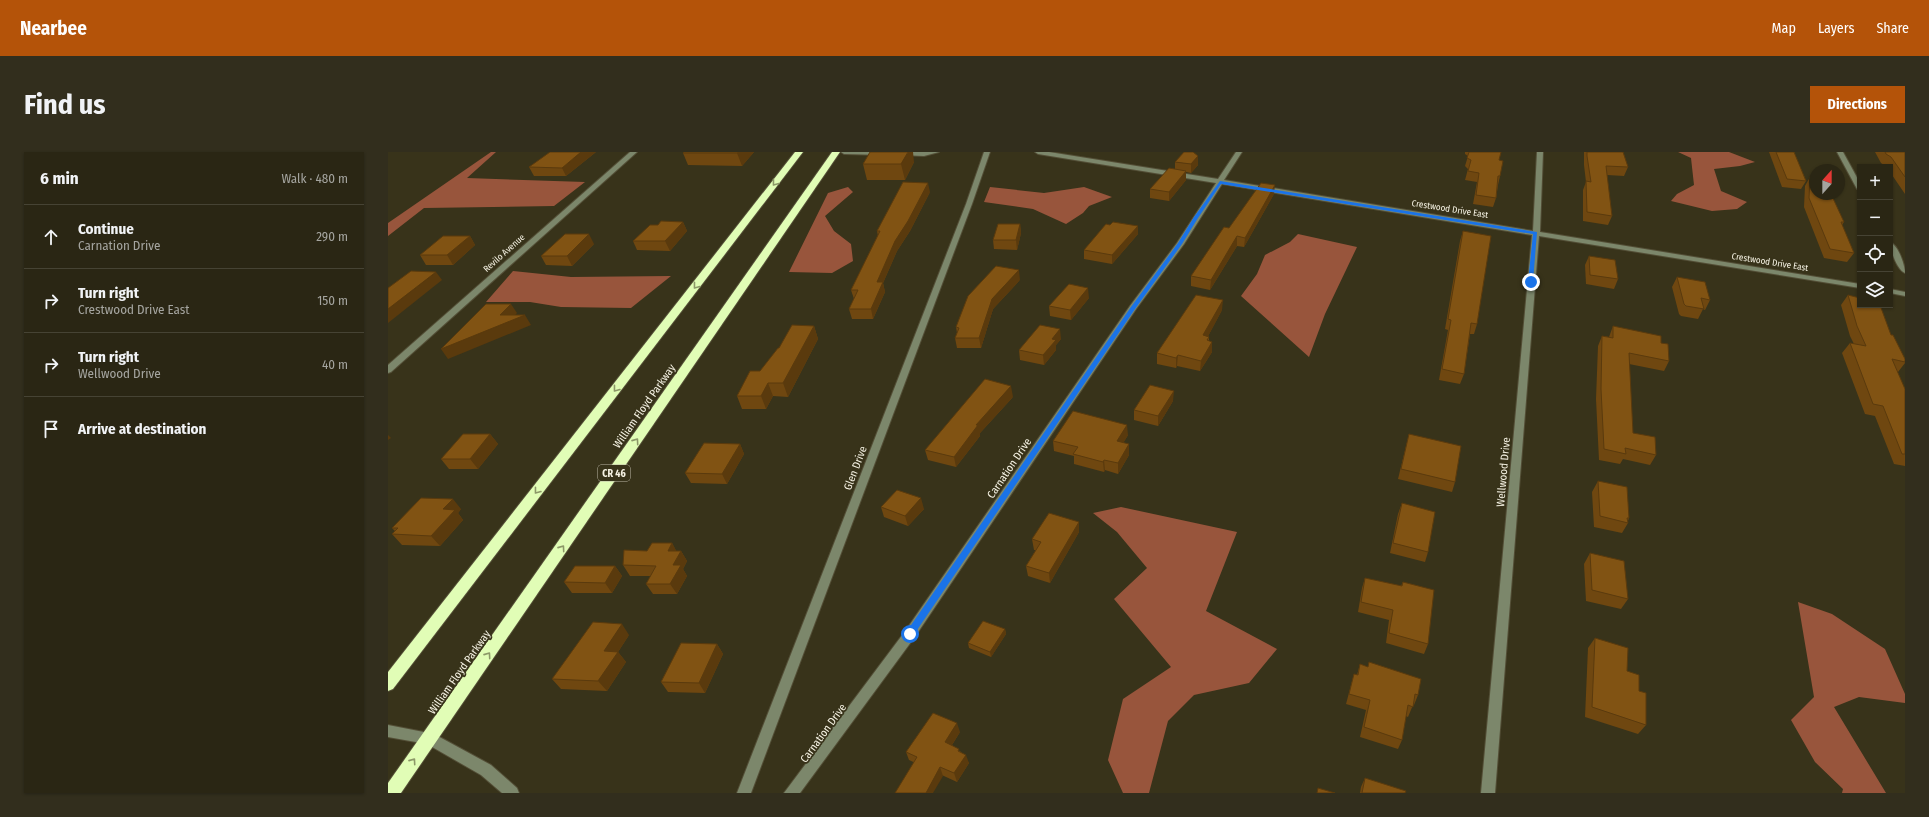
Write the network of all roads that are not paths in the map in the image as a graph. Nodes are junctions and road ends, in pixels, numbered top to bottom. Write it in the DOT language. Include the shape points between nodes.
graph roads {
  1 [pos="634,152"];
  2 [pos="799,152"];
  3 [pos="836,152"];
  4 [pos="844,152"];
  5 [pos="936,152"];
  6 [pos="987,152"];
  7 [pos="1038,152"];
  8 [pos="1239,152"];
  9 [pos="1540,152"];
  10 [pos="1840,152"];
  11 [pos="888,153"];
  12 [pos="895,154"];
  13 [pos="1220,183"];
  14 [pos="1857,183"];
  15 [pos="1536,233"];
  16 [pos="1893,249"];
  17 [pos="1905,271"];
  18 [pos="1857,286"];
  19 [pos="1893,292"];
  20 [pos="1905,294"];
  21 [pos="388,370"];
  22 [pos="388,684"];
  23 [pos="391,732"];
  24 [pos="430,738"];
  25 [pos="391,793"];
  26 [pos="512,793"];
  27 [pos="744,793"];
  28 [pos="791,793"];
  29 [pos="1488,793"];
  1 -- 21 [label="street, Revilo Avenue"];
  2 -- 22 [label="highway, one-way"];
  24 -- 3 [label="highway, William Floyd Parkway / CR 46, one-way"];
  4 -- 11 [label="street"];
  5 -- 12 [label="street"];
  6 -- 27 [label="street, Glen Drive"];
  7 -- 13 [label="street, Crestwood Drive East"];
  8 -- 13 [label="street, Carnation Drive"];
  9 -- 15 [label="street, Wellwood Drive"];
  10 -- 14 [label="street"];
  13 -- 15 [label="street, Crestwood Drive East"];
  13 -- 28 [label="street, Carnation Drive" via="910,634"];
  15 -- 18 [label="street, Crestwood Drive East"];
  15 -- 29 [label="street, Wellwood Drive"];
  16 -- 17 [label="street"];
  19 -- 20 [label="street"];
  23 -- 24 [label="street"];
  25 -- 24 [label="highway, William Floyd Parkway / CR 46, one-way"];
  24 -- 26 [label="street" via="486,770"];
}
